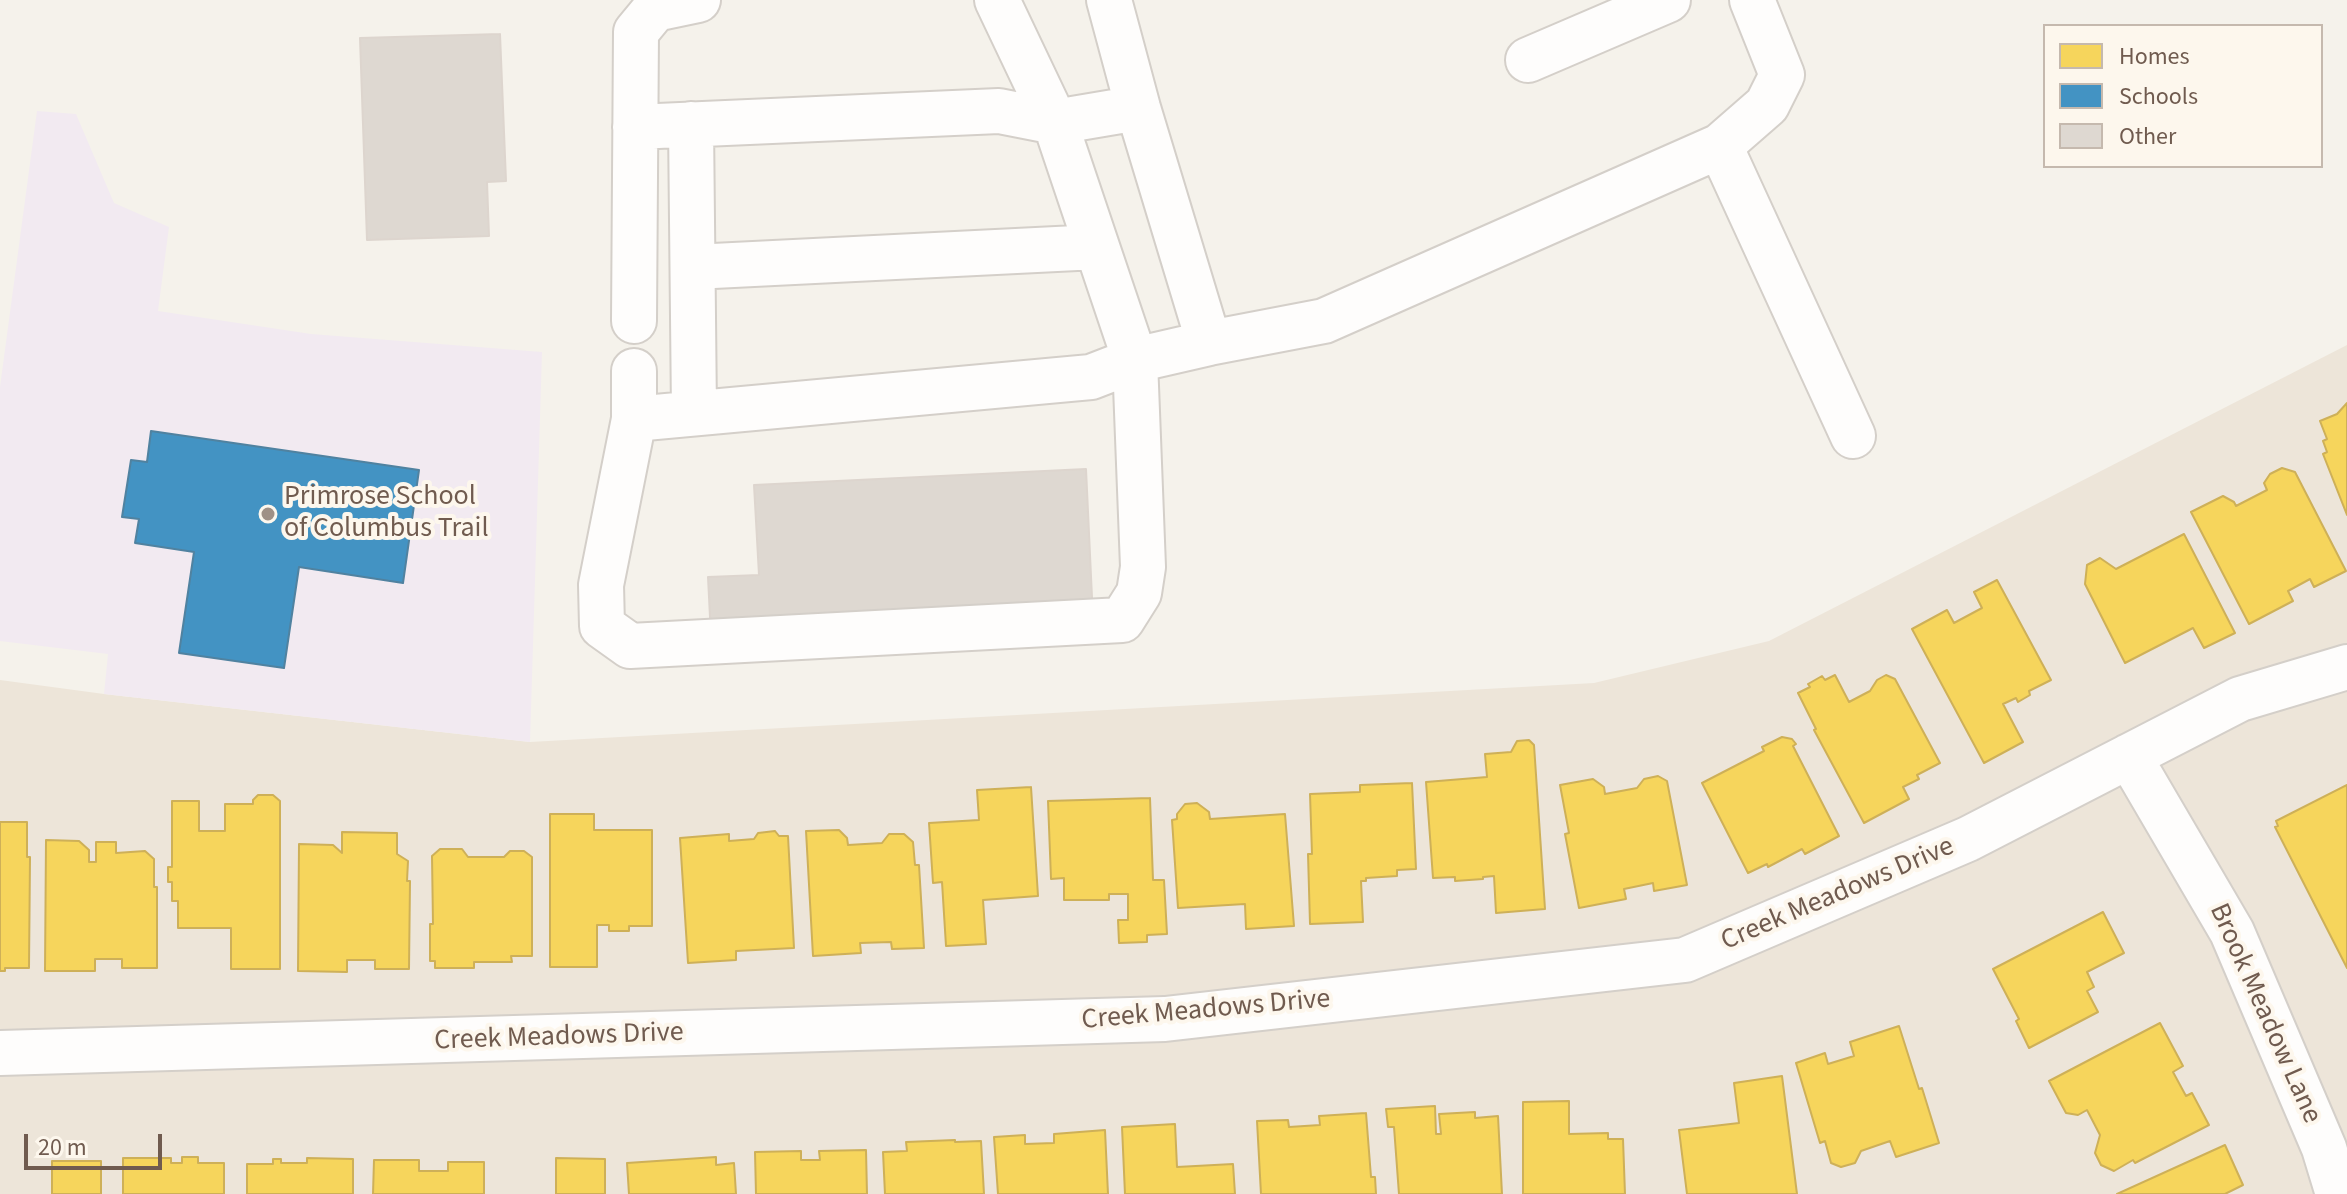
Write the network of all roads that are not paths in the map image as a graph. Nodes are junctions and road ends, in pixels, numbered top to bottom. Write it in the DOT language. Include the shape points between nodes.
graph roads {
  1 [pos="698,0"];
  2 [pos="997,0"];
  3 [pos="1109,0"];
  4 [pos="1668,0"];
  5 [pos="1752,0"];
  6 [pos="1528,60"];
  7 [pos="1138,108"];
  8 [pos="1055,122"];
  9 [pos="691,124"];
  10 [pos="635,127"];
  11 [pos="1720,146"];
  12 [pos="1097,247"];
  13 [pos="693,267"];
  14 [pos="634,321"];
  15 [pos="1209,343"];
  16 [pos="1135,360"];
  17 [pos="634,371"];
  18 [pos="694,413"];
  19 [pos="634,419"];
  20 [pos="1853,436"];
  21 [pos="2347,667"];
  22 [pos="2129,756"];
  23 [pos="0,1053"];
  24 [pos="2338,1194"];
  1 -- 10 [label="street" via="655,9 636,32"];
  2 -- 8 [label="street"];
  3 -- 7 [label="street"];
  4 -- 6 [label="street"];
  5 -- 11 [label="street" via="1782,75 1767,105"];
  7 -- 8 [label="street"];
  7 -- 15 [label="street"];
  8 -- 9 [label="street" via="999,111"];
  8 -- 12 [label="street"];
  9 -- 10 [label="street"];
  9 -- 13 [label="street"];
  10 -- 14 [label="street"];
  11 -- 15 [label="street" via="1324,321"];
  11 -- 20 [label="street"];
  12 -- 13 [label="street"];
  12 -- 16 [label="street"];
  13 -- 18 [label="street"];
  15 -- 16 [label="street"];
  16 -- 18 [label="street" via="1091,377"];
  16 -- 19 [label="street" via="1143,567 1139,593 1122,620 630,646 602,626 601,585"];
  17 -- 19 [label="street"];
  18 -- 19 [label="street"];
  21 -- 22 [label="street, Creek Meadows Drive" via="2240,699"];
  22 -- 23 [label="street, Creek Meadows Drive" via="1968,839 1685,960 1165,1019"];
  22 -- 24 [label="street, Brook Meadow Lane" via="2232,932 2324,1148"];
}
